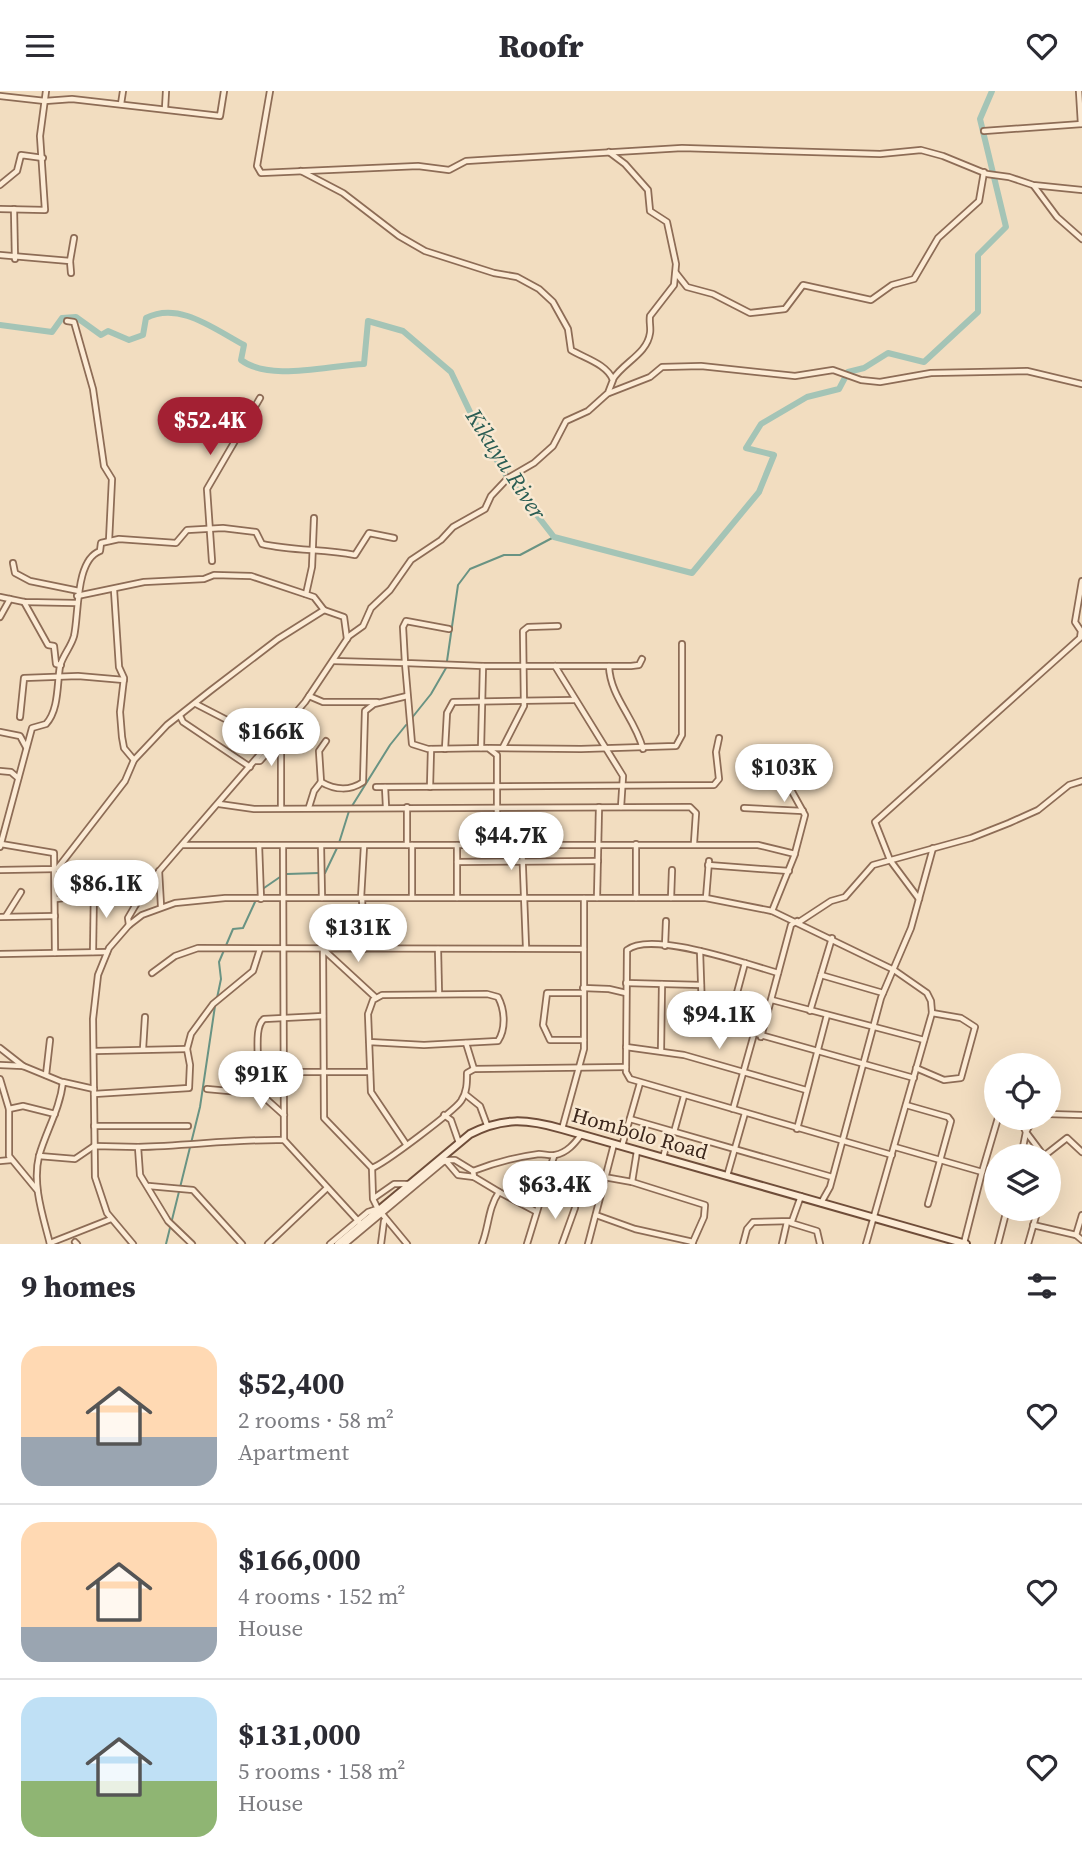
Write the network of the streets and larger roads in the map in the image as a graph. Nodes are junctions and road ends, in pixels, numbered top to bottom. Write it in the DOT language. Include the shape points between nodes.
graph roads {
  1 [pos="46,91"];
  2 [pos="123,91"];
  3 [pos="166,91"];
  4 [pos="225,91"];
  5 [pos="270,91"];
  6 [pos="1079,91"];
  7 [pos="0,96"];
  8 [pos="45,101"];
  9 [pos="121,104"];
  10 [pos="166,109"];
  11 [pos="1082,124"];
  12 [pos="984,131"];
  13 [pos="610,152"];
  14 [pos="43,158"];
  15 [pos="301,171"];
  16 [pos="984,172"];
  17 [pos="0,185"];
  18 [pos="1033,185"];
  19 [pos="1082,190"];
  20 [pos="0,209"];
  21 [pos="15,209"];
  22 [pos="74,238"];
  23 [pos="1082,239"];
  24 [pos="0,255"];
  25 [pos="15,259"];
  26 [pos="70,261"];
  27 [pos="71,273"];
  28 [pos="676,273"];
  29 [pos="67,321"];
  30 [pos="612,380"];
  31 [pos="1082,384"];
  32 [pos="608,393"];
  33 [pos="260,398"];
  34 [pos="314,518"];
  35 [pos="209,528"];
  36 [pos="394,538"];
  37 [pos="109,541"];
  38 [pos="314,551"];
  39 [pos="212,561"];
  40 [pos="13,563"];
  41 [pos="1082,581"];
  42 [pos="114,590"];
  43 [pos="306,594"];
  44 [pos="0,597"];
  45 [pos="77,597"];
  46 [pos="10,599"];
  47 [pos="24,601"];
  48 [pos="324,610"];
  49 [pos="0,617"];
  50 [pos="558,626"];
  51 [pos="449,629"];
  52 [pos="347,640"];
  53 [pos="682,645"];
  54 [pos="642,659"];
  55 [pos="333,661"];
  56 [pos="405,663"];
  57 [pos="61,665"];
  58 [pos="523,665"];
  59 [pos="554,665"];
  60 [pos="483,666"];
  61 [pos="610,666"];
  62 [pos="59,678"];
  63 [pos="124,680"];
  64 [pos="309,696"];
  65 [pos="407,696"];
  66 [pos="575,700"];
  67 [pos="524,701"];
  68 [pos="482,702"];
  69 [pos="196,703"];
  70 [pos="380,703"];
  71 [pos="180,716"];
  72 [pos="20,717"];
  73 [pos="284,725"];
  74 [pos="0,732"];
  75 [pos="719,738"];
  76 [pos="326,741"];
  77 [pos="271,745"];
  78 [pos="26,747"];
  79 [pos="481,748"];
  80 [pos="488,748"];
  81 [pos="503,748"];
  82 [pos="431,749"];
  83 [pos="445,749"];
  84 [pos="608,749"];
  85 [pos="643,749"];
  86 [pos="282,751"];
  87 [pos="774,759"];
  88 [pos="134,760"];
  89 [pos="250,767"];
  90 [pos="0,771"];
  91 [pos="18,779"];
  92 [pos="1082,781"];
  93 [pos="321,782"];
  94 [pos="376,787"];
  95 [pos="385,787"];
  96 [pos="430,787"];
  97 [pos="499,787"];
  98 [pos="624,787"];
  99 [pos="219,804"];
  100 [pos="310,807"];
  101 [pos="386,807"];
  102 [pos="407,807"];
  103 [pos="498,807"];
  104 [pos="599,807"];
  105 [pos="621,807"];
  106 [pos="281,808"];
  107 [pos="744,808"];
  108 [pos="804,811"];
  109 [pos="599,843"];
  110 [pos="636,843"];
  111 [pos="694,843"];
  112 [pos="522,844"];
  113 [pos="183,845"];
  114 [pos="259,845"];
  115 [pos="410,845"];
  116 [pos="457,845"];
  117 [pos="497,845"];
  118 [pos="1,846"];
  119 [pos="283,846"];
  120 [pos="321,846"];
  121 [pos="364,846"];
  122 [pos="933,848"];
  123 [pos="795,854"];
  124 [pos="890,860"];
  125 [pos="598,861"];
  126 [pos="457,862"];
  127 [pos="523,862"];
  128 [pos="57,869"];
  129 [pos="0,870"];
  130 [pos="160,870"];
  131 [pos="672,870"];
  132 [pos="789,871"];
  133 [pos="94,888"];
  134 [pos="21,892"];
  135 [pos="82,894"];
  136 [pos="412,897"];
  137 [pos="284,898"];
  138 [pos="322,898"];
  139 [pos="362,898"];
  140 [pos="457,898"];
  141 [pos="525,898"];
  142 [pos="583,898"];
  143 [pos="597,898"];
  144 [pos="636,898"];
  145 [pos="671,898"];
  146 [pos="706,898"];
  147 [pos="56,899"];
  148 [pos="94,899"];
  149 [pos="261,899"];
  150 [pos="919,899"];
  151 [pos="136,904"];
  152 [pos="161,906"];
  153 [pos="772,911"];
  154 [pos="3,916"];
  155 [pos="55,916"];
  156 [pos="666,921"];
  157 [pos="798,921"];
  158 [pos="129,925"];
  159 [pos="832,938"];
  160 [pos="665,946"];
  161 [pos="526,947"];
  162 [pos="260,949"];
  163 [pos="284,949"];
  164 [pos="323,949"];
  165 [pos="364,949"];
  166 [pos="438,949"];
  167 [pos="584,949"];
  168 [pos="700,951"];
  169 [pos="93,952"];
  170 [pos="107,952"];
  171 [pos="55,953"];
  172 [pos="0,954"];
  173 [pos="745,963"];
  174 [pos="894,970"];
  175 [pos="152,972"];
  176 [pos="778,973"];
  177 [pos="821,975"];
  178 [pos="662,984"];
  179 [pos="701,985"];
  180 [pos="626,988"];
  181 [pos="583,991"];
  182 [pos="883,993"];
  183 [pos="439,994"];
  184 [pos="375,997"];
  185 [pos="772,1000"];
  186 [pos="810,1011"];
  187 [pos="932,1013"];
  188 [pos="827,1015"];
  189 [pos="285,1016"];
  190 [pos="323,1016"];
  191 [pos="145,1017"];
  192 [pos="728,1027"];
  193 [pos="873,1027"];
  194 [pos="754,1034"];
  195 [pos="761,1037"];
  196 [pos="50,1040"];
  197 [pos="584,1040"];
  198 [pos="924,1040"];
  199 [pos="369,1042"];
  200 [pos="466,1043"];
  201 [pos="626,1047"];
  202 [pos="0,1048"];
  203 [pos="143,1049"];
  204 [pos="187,1049"];
  205 [pos="661,1050"];
  206 [pos="95,1051"];
  207 [pos="817,1052"];
  208 [pos="862,1064"];
  209 [pos="0,1065"];
  210 [pos="23,1066"];
  211 [pos="626,1066"];
  212 [pos="916,1068"];
  213 [pos="474,1069"];
  214 [pos="578,1070"];
  215 [pos="284,1072"];
  216 [pos="323,1072"];
  217 [pos="370,1072"];
  218 [pos="743,1073"];
  219 [pos="46,1075"];
  220 [pos="914,1078"];
  221 [pos="0,1079"];
  222 [pos="63,1082"];
  223 [pos="640,1083"];
  224 [pos="207,1089"];
  225 [pos="255,1089"];
  226 [pos="806,1090"];
  227 [pos="94,1092"];
  228 [pos="465,1094"];
  229 [pos="684,1096"];
  230 [pos="906,1105"];
  231 [pos="9,1109"];
  232 [pos="733,1109"];
  233 [pos="452,1110"];
  234 [pos="745,1113"];
  235 [pos="55,1114"];
  236 [pos="1061,1114"];
  237 [pos="284,1115"];
  238 [pos="444,1115"];
  239 [pos="1082,1115"];
  240 [pos="630,1119"];
  241 [pos="451,1120"];
  242 [pos="487,1125"];
  243 [pos="94,1126"];
  244 [pos="188,1126"];
  245 [pos="562,1129"];
  246 [pos="797,1129"];
  247 [pos="994,1130"];
  248 [pos="672,1132"];
  249 [pos="1026,1132"];
  250 [pos="582,1135"];
  251 [pos="284,1140"];
  252 [pos="843,1141"];
  253 [pos="459,1143"];
  254 [pos="405,1144"];
  255 [pos="1024,1144"];
  256 [pos="1035,1144"];
  257 [pos="1060,1144"];
  258 [pos="618,1145"];
  259 [pos="94,1146"];
  260 [pos="138,1147"];
  261 [pos="895,1147"];
  262 [pos="637,1151"];
  263 [pos="736,1151"];
  264 [pos="1082,1152"];
  265 [pos="892,1155"];
  266 [pos="554,1156"];
  267 [pos="39,1157"];
  268 [pos="663,1158"];
  269 [pos="444,1159"];
  270 [pos="11,1160"];
  271 [pos="0,1161"];
  272 [pos="941,1162"];
  273 [pos="372,1168"];
  274 [pos="982,1172"];
  275 [pos="473,1174"];
  276 [pos="604,1177"];
  277 [pos="726,1177"];
  278 [pos="832,1177"];
  279 [pos="632,1182"];
  280 [pos="409,1184"];
  281 [pos="148,1186"];
  282 [pos="327,1188"];
  283 [pos="159,1189"];
  284 [pos="38,1191"];
  285 [pos="499,1192"];
  286 [pos="801,1196"];
  287 [pos="154,1199"];
  288 [pos="373,1199"];
  289 [pos="821,1203"];
  290 [pos="928,1204"];
  291 [pos="575,1208"];
  292 [pos="536,1211"];
  293 [pos="381,1214"];
  294 [pos="596,1215"];
  295 [pos="1082,1215"];
  296 [pos="111,1219"];
  297 [pos="874,1219"];
  298 [pos="1004,1221"];
  299 [pos="1034,1221"];
  300 [pos="359,1222"];
  301 [pos="788,1222"];
  302 [pos="1033,1225"];
  303 [pos="1076,1235"];
  304 [pos="1082,1240"];
  305 [pos="341,1241"];
  306 [pos="131,1243"];
  307 [pos="692,1243"];
  308 [pos="50,1244"];
  309 [pos="192,1244"];
  310 [pos="242,1244"];
  311 [pos="268,1244"];
  312 [pos="330,1244"];
  313 [pos="381,1244"];
  314 [pos="407,1244"];
  315 [pos="482,1244"];
  316 [pos="527,1244"];
  317 [pos="562,1244"];
  318 [pos="588,1244"];
  319 [pos="743,1244"];
  320 [pos="782,1244"];
  321 [pos="820,1244"];
  322 [pos="866,1244"];
  323 [pos="965,1244"];
  324 [pos="998,1244"];
  325 [pos="1028,1244"];
  1 -- 8 [label="street"];
  2 -- 9 [label="street"];
  3 -- 10 [label="street"];
  4 -- 10 [label="street" via="220,116"];
  5 -- 15 [label="street" via="257,169 261,173"];
  6 -- 11 [label="street"];
  7 -- 8 [label="street"];
  8 -- 9 [label="street"];
  8 -- 14 [label="street" via="40,136"];
  9 -- 10 [label="street"];
  11 -- 12 [label="street"];
  13 -- 15 [label="street" via="466,161 449,170 418,166"];
  13 -- 16 [label="street" via="699,148 880,155 921,151"];
  13 -- 28 [label="street" via="648,190 650,211 667,222"];
  14 -- 17 [label="street" via="22,155 17,171"];
  14 -- 21 [label="street" via="45,210"];
  15 -- 30 [label="street" via="343,193 425,251 517,277 539,289 568,328 571,350 593,361"];
  16 -- 18 [label="street"];
  16 -- 28 [label="street" via="979,201 938,238 914,279 892,285 871,300 801,285 784,309 751,313 713,294 688,288"];
  18 -- 19 [label="street"];
  18 -- 23 [label="street" via="1057,217"];
  20 -- 21 [label="street"];
  21 -- 25 [label="street"];
  22 -- 26 [label="street"];
  24 -- 25 [label="street"];
  25 -- 26 [label="street"];
  26 -- 27 [label="street"];
  28 -- 30 [label="street" via="672,291 650,316 647,346"];
  29 -- 37 [label="street" via="74,321 83,344 104,466 112,479"];
  30 -- 32 [label="street"];
  31 -- 32 [label="street" via="1027,371 931,373 880,382 833,370 795,376 688,365 662,367 650,377"];
  32 -- 52 [label="street" via="588,411 566,421 553,446 508,478 485,509 411,560 371,608 363,626"];
  33 -- 35 [label="street" via="207,489"];
  34 -- 38 [label="street"];
  35 -- 37 [label="street" via="187,530 176,544"];
  35 -- 38 [label="street" via="256,532 262,544"];
  35 -- 39 [label="street"];
  36 -- 38 [label="street" via="369,533 355,555"];
  37 -- 45 [label="street" via="101,543 100,551 92,555"];
  38 -- 43 [label="street"];
  40 -- 45 [label="street" via="15,573 30,581"];
  41 -- 124 [label="street" via="1075,622 1080,638 877,819 875,827"];
  42 -- 43 [label="street" via="144,582 224,574 251,576"];
  42 -- 45 [label="street"];
  42 -- 63 [label="street" via="119,667"];
  43 -- 48 [label="street" via="317,599"];
  44 -- 46 [label="street"];
  45 -- 47 [label="street"];
  45 -- 57 [label="street" via="73,638"];
  46 -- 47 [label="street"];
  46 -- 49 [label="street"];
  47 -- 57 [label="street"];
  48 -- 52 [label="street" via="344,617"];
  48 -- 69 [label="street" via="278,639"];
  50 -- 58 [label="street" via="523,631"];
  51 -- 56 [label="street" via="406,621"];
  52 -- 55 [label="street"];
  53 -- 85 [label="street" via="680,742 670,748"];
  54 -- 61 [label="street" via="639,665"];
  55 -- 56 [label="street"];
  55 -- 64 [label="street"];
  56 -- 60 [label="street"];
  56 -- 65 [label="street"];
  57 -- 62 [label="street"];
  58 -- 59 [label="street"];
  58 -- 60 [label="street"];
  58 -- 67 [label="street"];
  59 -- 61 [label="street"];
  59 -- 66 [label="street"];
  60 -- 68 [label="street"];
  61 -- 85 [label="street" via="611,687 638,731"];
  62 -- 63 [label="street"];
  62 -- 72 [label="street" via="24,678"];
  62 -- 78 [label="street" via="50,719 33,727"];
  63 -- 88 [label="street" via="122,737"];
  64 -- 70 [label="street" via="323,702"];
  64 -- 73 [label="street"];
  65 -- 70 [label="street"];
  65 -- 82 [label="street" via="412,744"];
  66 -- 67 [label="street"];
  66 -- 84 [label="street"];
  67 -- 68 [label="street"];
  67 -- 81 [label="street"];
  68 -- 79 [label="street"];
  68 -- 83 [label="street" via="451,704"];
  69 -- 71 [label="street"];
  69 -- 77 [label="street"];
  70 -- 93 [label="street" via="365,711 363,782 342,789"];
  71 -- 88 [label="street"];
  71 -- 89 [label="street"];
  73 -- 77 [label="street"];
  73 -- 86 [label="street"];
  74 -- 78 [label="street" via="20,736"];
  75 -- 98 [label="street" via="719,779 714,785"];
  76 -- 93 [label="street" via="318,751"];
  77 -- 86 [label="street"];
  77 -- 89 [label="street"];
  78 -- 91 [label="street"];
  79 -- 80 [label="street"];
  79 -- 83 [label="street"];
  80 -- 81 [label="street"];
  80 -- 97 [label="street" via="497,755"];
  81 -- 84 [label="street"];
  82 -- 83 [label="street"];
  82 -- 96 [label="street"];
  84 -- 85 [label="street"];
  84 -- 98 [label="street"];
  86 -- 106 [label="street"];
  87 -- 108 [label="street"];
  88 -- 128 [label="street" via="125,781"];
  89 -- 99 [label="street"];
  90 -- 91 [label="street" via="11,772"];
  91 -- 118 [label="street"];
  92 -- 122 [label="street" via="1069,785 1031,813"];
  93 -- 100 [label="street"];
  94 -- 95 [label="street"];
  95 -- 96 [label="street"];
  95 -- 101 [label="street"];
  96 -- 97 [label="street"];
  97 -- 98 [label="street"];
  97 -- 103 [label="street"];
  98 -- 105 [label="street"];
  99 -- 106 [label="street"];
  99 -- 113 [label="street"];
  100 -- 101 [label="street"];
  100 -- 106 [label="street"];
  101 -- 102 [label="street"];
  102 -- 103 [label="street"];
  102 -- 115 [label="street"];
  103 -- 104 [label="street"];
  103 -- 117 [label="street"];
  104 -- 105 [label="street"];
  104 -- 109 [label="street"];
  105 -- 111 [label="street" via="695,809"];
  107 -- 108 [label="street"];
  108 -- 123 [label="street"];
  109 -- 110 [label="street"];
  109 -- 112 [label="street"];
  109 -- 125 [label="street"];
  110 -- 111 [label="street"];
  110 -- 144 [label="street"];
  111 -- 123 [label="street" via="758,845"];
  112 -- 117 [label="street"];
  112 -- 127 [label="street"];
  113 -- 114 [label="street"];
  113 -- 130 [label="street"];
  114 -- 119 [label="street"];
  114 -- 149 [label="street"];
  115 -- 116 [label="street"];
  115 -- 121 [label="street"];
  115 -- 136 [label="street"];
  116 -- 117 [label="street"];
  116 -- 126 [label="street"];
  118 -- 128 [label="street" via="52,851"];
  119 -- 120 [label="street"];
  119 -- 137 [label="street"];
  120 -- 121 [label="street"];
  120 -- 138 [label="street"];
  121 -- 139 [label="street"];
  122 -- 124 [label="street"];
  122 -- 150 [label="street"];
  123 -- 132 [label="street"];
  124 -- 150 [label="street"];
  124 -- 157 [label="street" via="868,868 845,897"];
  125 -- 127 [label="street"];
  125 -- 143 [label="street"];
  126 -- 127 [label="street"];
  126 -- 140 [label="street"];
  127 -- 141 [label="street"];
  128 -- 129 [label="street"];
  128 -- 147 [label="street"];
  130 -- 151 [label="street"];
  130 -- 152 [label="street"];
  131 -- 145 [label="street"];
  132 -- 146 [label="street" via="708,863"];
  132 -- 153 [label="street"];
  133 -- 135 [label="street"];
  133 -- 148 [label="street"];
  133 -- 151 [label="street" via="115,886 119,897"];
  134 -- 154 [label="street"];
  135 -- 147 [label="street"];
  135 -- 148 [label="street"];
  136 -- 139 [label="street"];
  136 -- 140 [label="street"];
  137 -- 138 [label="street"];
  137 -- 149 [label="street"];
  137 -- 163 [label="street"];
  138 -- 139 [label="street"];
  139 -- 165 [label="street"];
  140 -- 141 [label="street"];
  141 -- 142 [label="street"];
  141 -- 161 [label="street"];
  142 -- 143 [label="street"];
  142 -- 167 [label="street"];
  143 -- 144 [label="street"];
  144 -- 145 [label="street"];
  145 -- 146 [label="street"];
  146 -- 153 [label="street"];
  147 -- 155 [label="street"];
  148 -- 169 [label="street"];
  149 -- 152 [label="street" via="191,900"];
  150 -- 174 [label="street"];
  151 -- 158 [label="street"];
  152 -- 158 [label="street"];
  153 -- 157 [label="street"];
  154 -- 155 [label="street"];
  155 -- 171 [label="street"];
  156 -- 160 [label="street"];
  157 -- 159 [label="street"];
  157 -- 176 [label="street" via="791,925"];
  158 -- 170 [label="street"];
  159 -- 174 [label="street"];
  159 -- 177 [label="street"];
  160 -- 168 [label="street"];
  160 -- 180 [label="street" via="636,945 627,950"];
  161 -- 166 [label="street"];
  161 -- 167 [label="street"];
  162 -- 163 [label="street"];
  162 -- 175 [label="street" via="194,948"];
  162 -- 204 [label="street" via="253,971 213,1004 191,1034"];
  163 -- 164 [label="street"];
  163 -- 189 [label="street"];
  164 -- 165 [label="street"];
  164 -- 184 [label="street"];
  164 -- 190 [label="street"];
  165 -- 166 [label="street"];
  166 -- 183 [label="street"];
  167 -- 181 [label="street"];
  168 -- 173 [label="street"];
  168 -- 179 [label="street"];
  169 -- 170 [label="street"];
  169 -- 171 [label="street"];
  170 -- 206 [label="street" via="95,988"];
  171 -- 172 [label="street"];
  173 -- 176 [label="street"];
  173 -- 192 [label="street"];
  174 -- 182 [label="street"];
  174 -- 187 [label="street" via="927,993"];
  176 -- 185 [label="street"];
  177 -- 182 [label="street"];
  177 -- 186 [label="street"];
  178 -- 179 [label="street"];
  178 -- 180 [label="street"];
  178 -- 205 [label="street"];
  179 -- 192 [label="street" via="703,1014"];
  180 -- 181 [label="street"];
  180 -- 201 [label="street"];
  181 -- 197 [label="street"];
  181 -- 197 [label="street" via="547,993 542,1025 550,1040"];
  182 -- 193 [label="street"];
  183 -- 184 [label="street"];
  183 -- 200 [label="street" via="498,997 503,1011 501,1038"];
  184 -- 199 [label="street" via="368,1014"];
  185 -- 186 [label="street"];
  185 -- 195 [label="street"];
  186 -- 188 [label="street"];
  187 -- 198 [label="street"];
  187 -- 212 [label="street" via="961,1018 975,1027 964,1075 950,1080"];
  188 -- 193 [label="street"];
  188 -- 207 [label="street"];
  189 -- 190 [label="street"];
  189 -- 215 [label="street"];
  189 -- 225 [label="street" via="259,1024"];
  190 -- 216 [label="street"];
  191 -- 203 [label="street"];
  192 -- 194 [label="street"];
  193 -- 198 [label="street"];
  193 -- 208 [label="street"];
  194 -- 195 [label="street"];
  194 -- 218 [label="street"];
  195 -- 207 [label="street"];
  196 -- 219 [label="street"];
  197 -- 214 [label="street"];
  198 -- 212 [label="street"];
  199 -- 200 [label="street"];
  199 -- 217 [label="street"];
  200 -- 213 [label="street"];
  201 -- 205 [label="street"];
  201 -- 211 [label="street"];
  202 -- 210 [label="street"];
  203 -- 204 [label="street"];
  203 -- 206 [label="street"];
  204 -- 227 [label="street" via="189,1089"];
  205 -- 218 [label="street"];
  206 -- 227 [label="street"];
  207 -- 208 [label="street"];
  207 -- 226 [label="street"];
  208 -- 220 [label="street"];
  208 -- 252 [label="street"];
  209 -- 210 [label="street"];
  210 -- 219 [label="street"];
  211 -- 214 [label="street"];
  211 -- 223 [label="street" via="630,1079"];
  212 -- 220 [label="street"];
  213 -- 214 [label="street"];
  213 -- 228 [label="street" via="467,1073"];
  214 -- 245 [label="street"];
  215 -- 216 [label="street"];
  215 -- 237 [label="street"];
  216 -- 217 [label="street"];
  216 -- 273 [label="street" via="324,1118"];
  217 -- 254 [label="street" via="372,1097"];
  218 -- 226 [label="street"];
  218 -- 232 [label="street"];
  219 -- 222 [label="street"];
  220 -- 230 [label="street"];
  221 -- 231 [label="street"];
  222 -- 227 [label="street"];
  222 -- 235 [label="street"];
  223 -- 229 [label="street"];
  223 -- 240 [label="street"];
  224 -- 225 [label="street"];
  225 -- 237 [label="street"];
  226 -- 246 [label="street"];
  227 -- 243 [label="street"];
  228 -- 233 [label="street"];
  228 -- 242 [label="street" via="480,1106"];
  229 -- 232 [label="street"];
  229 -- 248 [label="street"];
  230 -- 261 [label="street"];
  230 -- 272 [label="street" via="950,1119"];
  231 -- 235 [label="street" via="23,1106"];
  231 -- 270 [label="street"];
  232 -- 234 [label="street"];
  233 -- 238 [label="street"];
  233 -- 241 [label="street"];
  234 -- 246 [label="street"];
  234 -- 263 [label="street"];
  235 -- 267 [label="street"];
  236 -- 239 [label="street"];
  237 -- 251 [label="street"];
  238 -- 241 [label="street"];
  238 -- 254 [label="street"];
  240 -- 248 [label="street"];
  240 -- 258 [label="street"];
  241 -- 253 [label="street"];
  242 -- 245 [label="street, Hombolo Road" via="524,1119"];
  242 -- 253 [label="street, Hombolo Road"];
  243 -- 244 [label="street"];
  243 -- 259 [label="street"];
  245 -- 250 [label="street, Hombolo Road"];
  246 -- 252 [label="street"];
  247 -- 274 [label="street"];
  248 -- 263 [label="street"];
  248 -- 268 [label="street"];
  249 -- 255 [label="street"];
  249 -- 256 [label="street"];
  250 -- 258 [label="street, Hombolo Road"];
  250 -- 266 [label="street" via="572,1147"];
  251 -- 260 [label="street"];
  251 -- 282 [label="street"];
  252 -- 265 [label="street"];
  252 -- 278 [label="street"];
  253 -- 269 [label="street, Hombolo Road"];
  254 -- 273 [label="street"];
  257 -- 264 [label="street" via="1068,1138"];
  258 -- 262 [label="street, Hombolo Road"];
  258 -- 276 [label="street"];
  259 -- 260 [label="street"];
  259 -- 267 [label="street" via="79,1158"];
  259 -- 296 [label="street" via="96,1180"];
  260 -- 281 [label="street" via="139,1175"];
  261 -- 265 [label="street"];
  261 -- 272 [label="street"];
  262 -- 268 [label="street, Hombolo Road"];
  262 -- 279 [label="street"];
  263 -- 277 [label="street"];
  263 -- 278 [label="street"];
  265 -- 297 [label="street"];
  266 -- 275 [label="street" via="493,1162"];
  266 -- 292 [label="street"];
  267 -- 284 [label="street"];
  268 -- 277 [label="street, Hombolo Road"];
  269 -- 275 [label="street" via="455,1160"];
  269 -- 275 [label="street" via="458,1175"];
  269 -- 280 [label="street, Hombolo Road"];
  269 -- 293 [label="street"];
  270 -- 271 [label="street"];
  270 -- 284 [label="street"];
  272 -- 274 [label="street"];
  272 -- 290 [label="street"];
  273 -- 288 [label="street"];
  274 -- 323 [label="street"];
  275 -- 285 [label="street"];
  276 -- 279 [label="street"];
  276 -- 294 [label="street"];
  277 -- 286 [label="street, Hombolo Road"];
  278 -- 289 [label="street"];
  279 -- 307 [label="street" via="705,1205"];
  280 -- 288 [label="street" via="394,1184"];
  280 -- 293 [label="street, Hombolo Road"];
  281 -- 283 [label="street"];
  281 -- 287 [label="street"];
  282 -- 300 [label="street"];
  282 -- 311 [label="street"];
  283 -- 287 [label="street"];
  283 -- 310 [label="street" via="193,1190"];
  284 -- 308 [label="street"];
  285 -- 292 [label="street"];
  285 -- 315 [label="street" via="489,1211"];
  286 -- 289 [label="street, Hombolo Road"];
  286 -- 301 [label="street" via="794,1219"];
  287 -- 309 [label="street"];
  288 -- 293 [label="street"];
  289 -- 297 [label="street, Hombolo Road"];
  291 -- 317 [label="street"];
  292 -- 316 [label="street"];
  293 -- 300 [label="street, Hombolo Road"];
  293 -- 305 [label="street"];
  293 -- 313 [label="street"];
  293 -- 314 [label="street"];
  294 -- 307 [label="street"];
  294 -- 318 [label="street"];
  295 -- 303 [label="street"];
  296 -- 306 [label="street"];
  296 -- 308 [label="street"];
  297 -- 322 [label="street"];
  297 -- 323 [label="street, Hombolo Road"];
  298 -- 324 [label="street"];
  299 -- 302 [label="street"];
  300 -- 305 [label="street, Hombolo Road"];
  301 -- 319 [label="street" via="753,1222"];
  301 -- 320 [label="street"];
  301 -- 321 [label="street" via="817,1231"];
  302 -- 303 [label="street"];
  302 -- 325 [label="street"];
  303 -- 304 [label="street"];
  305 -- 312 [label="street"];
}
